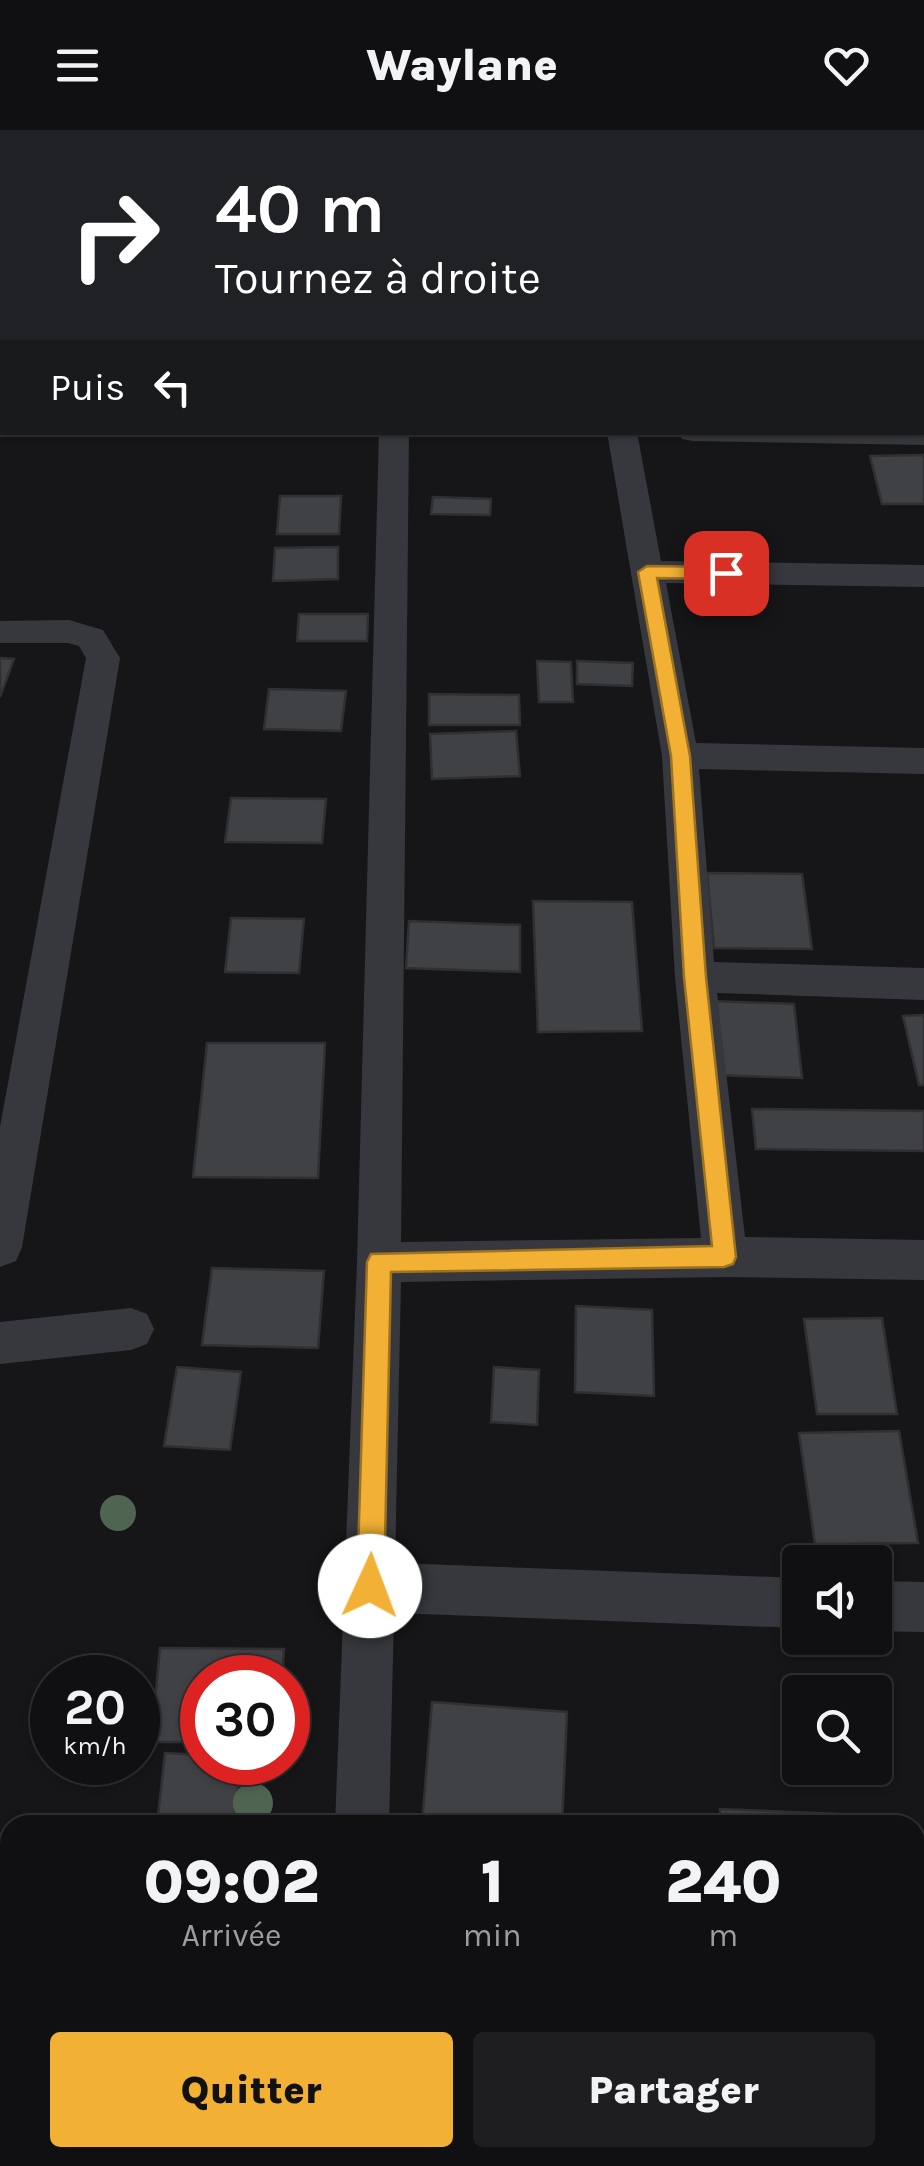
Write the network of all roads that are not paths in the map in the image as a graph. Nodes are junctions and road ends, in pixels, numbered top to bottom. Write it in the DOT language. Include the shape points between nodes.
graph roads {
  1 [pos="394,435"];
  2 [pos="623,435"];
  3 [pos="892,435"];
  4 [pos="924,436"];
  5 [pos="647,572"];
  6 [pos="924,576"];
  7 [pos="0,632"];
  8 [pos="680,756"];
  9 [pos="924,760"];
  10 [pos="695,977"];
  11 [pos="924,984"];
  12 [pos="0,1247"];
  13 [pos="724,1257"];
  14 [pos="924,1260"];
  15 [pos="379,1262"];
  16 [pos="131,1329"];
  17 [pos="0,1343"];
  18 [pos="370,1586"];
  19 [pos="782,1602"];
  20 [pos="892,1607"];
  21 [pos="924,1608"];
  22 [pos="362,1815"];
  1 -- 15 [label="street"];
  2 -- 5 [label="street"];
  3 -- 4 [label="street"];
  5 -- 6 [label="street"];
  5 -- 8 [label="street"];
  7 -- 12 [label="street" via="68,631 92,638 103,658"];
  8 -- 9 [label="street"];
  8 -- 10 [label="street"];
  10 -- 11 [label="street"];
  10 -- 13 [label="street"];
  13 -- 14 [label="street"];
  13 -- 15 [label="street"];
  15 -- 18 [label="street"];
  16 -- 17 [label="street"];
  18 -- 19 [label="street"];
  18 -- 22 [label="street"];
  20 -- 21 [label="street"];
}
